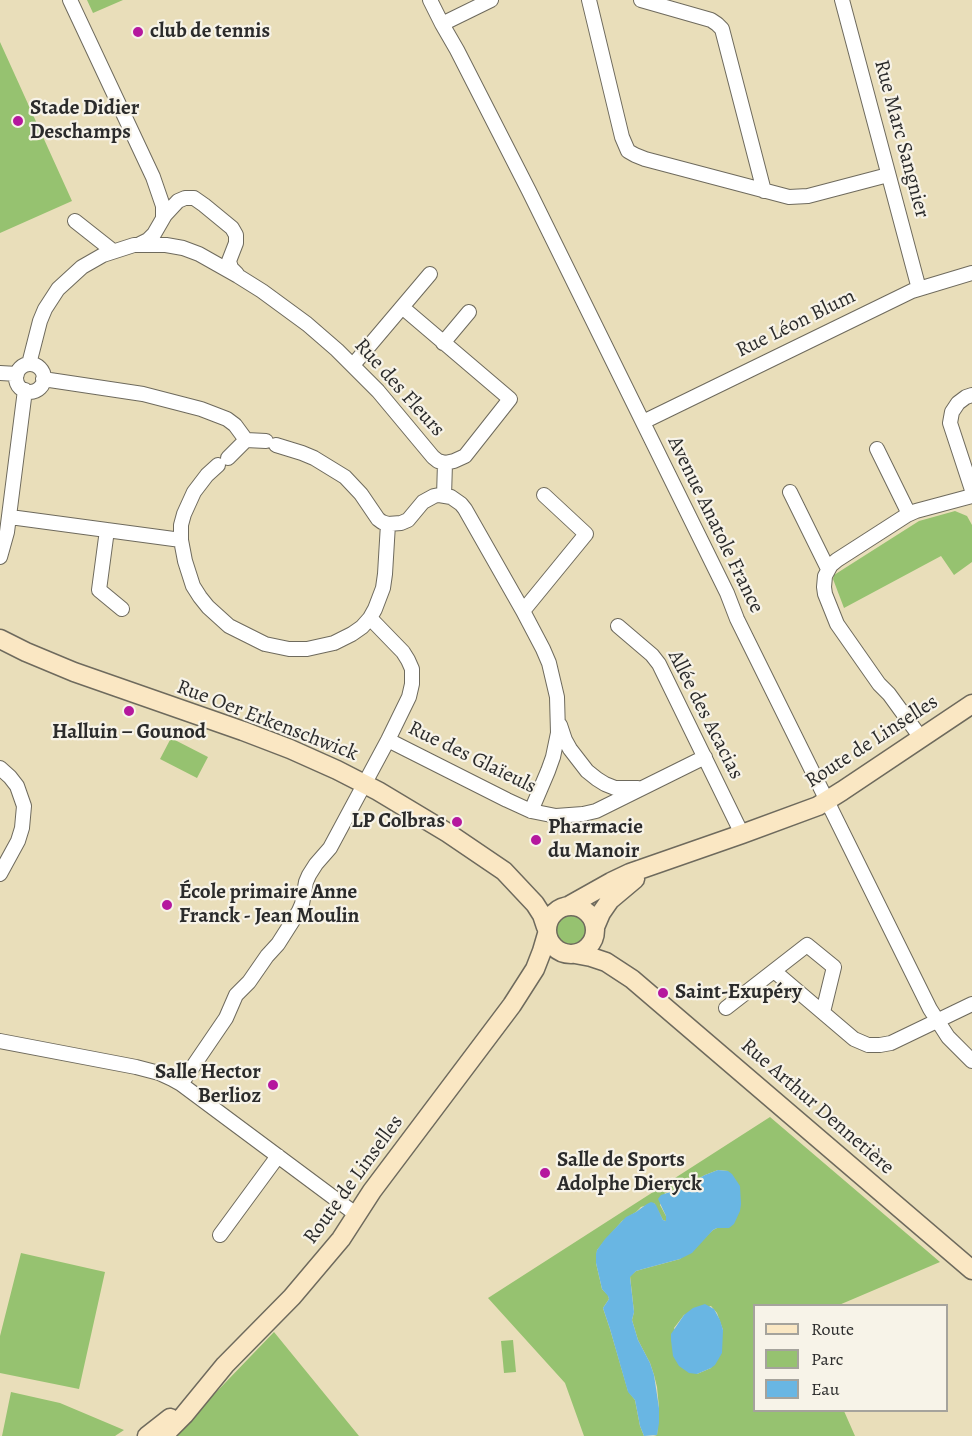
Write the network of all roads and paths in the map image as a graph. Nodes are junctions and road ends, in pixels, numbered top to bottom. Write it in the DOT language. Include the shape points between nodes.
graph roads {
  1 [pos="70,0"];
  2 [pos="430,0"];
  3 [pos="491,0"];
  4 [pos="589,0"];
  5 [pos="640,0"];
  6 [pos="842,0"];
  7 [pos="442,24"];
  8 [pos="888,175"];
  9 [pos="153,177"];
  10 [pos="764,191"];
  11 [pos="182,198"];
  12 [pos="75,221"];
  13 [pos="162,221"];
  14 [pos="134,245"];
  15 [pos="172,246"];
  16 [pos="234,249"];
  17 [pos="113,251"];
  18 [pos="209,260"];
  19 [pos="972,273"];
  20 [pos="430,274"];
  21 [pos="238,276"];
  22 [pos="918,288"];
  23 [pos="402,307"];
  24 [pos="469,312"];
  25 [pos="443,343"];
  26 [pos="29,364"];
  27 [pos="353,365"];
  28 [pos="0,373"];
  29 [pos="16,374"];
  30 [pos="43,378"];
  31 [pos="25,390"];
  32 [pos="972,395"];
  33 [pos="643,422"];
  34 [pos="246,440"];
  35 [pos="876,449"];
  36 [pos="445,463"];
  37 [pos="972,490"];
  38 [pos="790,492"];
  39 [pos="544,495"];
  40 [pos="444,496"];
  41 [pos="972,496"];
  42 [pos="909,514"];
  43 [pos="10,517"];
  44 [pos="387,524"];
  45 [pos="107,530"];
  46 [pos="181,540"];
  47 [pos="0,557"];
  48 [pos="828,569"];
  49 [pos="122,609"];
  50 [pos="523,611"];
  51 [pos="370,618"];
  52 [pos="618,626"];
  53 [pos="0,639"];
  54 [pos="972,704"];
  55 [pos="558,717"];
  56 [pos="921,738"];
  57 [pos="388,740"];
  58 [pos="705,757"];
  59 [pos="0,768"];
  60 [pos="365,784"];
  61 [pos="640,788"];
  62 [pos="827,800"];
  63 [pos="531,811"];
  64 [pos="742,834"];
  65 [pos="660,863"];
  66 [pos="504,871"];
  67 [pos="0,874"];
  68 [pos="568,905"];
  69 [pos="595,929"];
  70 [pos="546,931"];
  71 [pos="572,954"];
  72 [pos="774,971"];
  73 [pos="632,979"];
  74 [pos="972,1004"];
  75 [pos="513,1005"];
  76 [pos="726,1008"];
  77 [pos="823,1012"];
  78 [pos="936,1020"];
  79 [pos="0,1041"];
  80 [pos="972,1061"];
  81 [pos="181,1084"];
  82 [pos="278,1156"];
  83 [pos="357,1215"];
  84 [pos="220,1235"];
  85 [pos="972,1270"];
  86 [pos="219,1372"];
  87 [pos="147,1436"];
  88 [pos="163,1436"];
  1 -- 9 [label="street"];
  2 -- 7 [label="street, Avenue Anatole France"];
  3 -- 7 [label="street"];
  4 -- 10 [label="street" via="628,151"];
  5 -- 10 [label="street" via="711,20 722,29"];
  6 -- 8 [label="street, Rue Marc Sangnier"];
  7 -- 33 [label="street, Avenue Anatole France"];
  8 -- 10 [label="street" via="808,196 789,197"];
  8 -- 22 [label="street, Rue Marc Sangnier"];
  9 -- 11 [label="street" via="168,192"];
  9 -- 13 [label="street" via="163,206"];
  11 -- 13 [label="street"];
  11 -- 16 [label="street" via="201,202 232,228 237,239"];
  12 -- 17 [label="street"];
  13 -- 14 [label="street" via="151,238"];
  13 -- 15 [label="street" via="163,239"];
  14 -- 15 [label="street, Rue des Fleurs"];
  14 -- 17 [label="street, Rue des Fleurs"];
  15 -- 18 [label="street, Rue des Fleurs"];
  16 -- 18 [label="street" via="220,261"];
  16 -- 21 [label="street" via="230,264"];
  17 -- 26 [label="street, Rue des Fleurs" via="82,267 54,294 40,321"];
  18 -- 21 [label="street, Rue des Fleurs"];
  19 -- 22 [label="street, Rue Léon Blum"];
  20 -- 23 [label="street"];
  21 -- 27 [label="street, Rue des Fleurs" via="299,318"];
  22 -- 33 [label="street, Rue Léon Blum"];
  23 -- 25 [label="street"];
  23 -- 27 [label="street"];
  24 -- 25 [label="street"];
  25 -- 36 [label="street" via="510,399 465,456"];
  26 -- 29 [label="street"];
  26 -- 30 [label="street" via="38,366"];
  27 -- 36 [label="street, Rue des Fleurs" via="433,457"];
  28 -- 29 [label="street"];
  29 -- 31 [label="street" via="16,382"];
  30 -- 31 [label="street" via="37,389"];
  30 -- 34 [label="street" via="143,394 201,409 227,419"];
  31 -- 43 [label="street"];
  32 -- 37 [label="street" via="958,403 950,423"];
  33 -- 62 [label="street, Avenue Anatole France"];
  34 -- 44 [label="street" via="302,453 334,469 354,486 378,519"];
  34 -- 46 [label="street" via="194,492 181,525"];
  35 -- 42 [label="street"];
  36 -- 40 [label="street, Rue des Fleurs"];
  38 -- 48 [label="street"];
  39 -- 50 [label="street" via="586,534"];
  40 -- 44 [label="street" via="428,498 408,520"];
  40 -- 50 [label="street" via="465,509"];
  41 -- 42 [label="street"];
  42 -- 48 [label="street"];
  43 -- 45 [label="street"];
  43 -- 47 [label="street"];
  44 -- 51 [label="street" via="386,574"];
  45 -- 46 [label="street"];
  45 -- 49 [label="street" via="99,590"];
  46 -- 51 [label="street" via="189,574 208,607 229,626 265,644 298,650 325,646 352,634"];
  48 -- 56 [label="street" via="824,587 837,624"];
  50 -- 55 [label="street" via="549,663"];
  51 -- 57 [label="street" via="403,652 412,669 411,690"];
  52 -- 58 [label="street, Allée des Acacias" via="659,664"];
  53 -- 60 [label="street, Rue Oer Erkenschwick" via="74,672 290,749"];
  54 -- 56 [label="street, Route de Linselles"];
  55 -- 61 [label="street" via="565,740 587,771 615,788"];
  55 -- 63 [label="street" via="553,757"];
  56 -- 62 [label="street, Route de Linselles"];
  57 -- 60 [label="street"];
  57 -- 63 [label="street, Rue des Glaïeuls"];
  58 -- 61 [label="street, Rue des Glaïeuls"];
  58 -- 64 [label="street, Allée des Acacias"];
  59 -- 67 [label="street" via="17,786 24,806 18,841"];
  60 -- 66 [label="street, Rue Oer Erkenschwick"];
  60 -- 81 [label="street" via="328,852 311,872 302,904 280,941 236,995 226,1017"];
  61 -- 63 [label="street, Rue des Glaïeuls" via="583,814 556,816"];
  62 -- 64 [label="street, Route de Linselles"];
  62 -- 78 [label="street, Avenue Anatole France"];
  64 -- 65 [label="street, Route de Linselles"];
  65 -- 68 [label="street, Route de Linselles" via="630,873"];
  65 -- 69 [label="street, Route de Linselles" via="610,900"];
  66 -- 68 [label="street, Rue Oer Erkenschwick" via="544,896"];
  66 -- 70 [label="street, Rue Oer Erkenschwick" via="538,907"];
  68 -- 69 [label="street" via="587,911"];
  68 -- 70 [label="street" via="552,913"];
  69 -- 71 [label="street" via="590,945"];
  69 -- 73 [label="street, Rue Arthur Dennetière" via="607,952"];
  70 -- 71 [label="street" via="555,949"];
  70 -- 75 [label="street, Route de Linselles" via="537,964"];
  71 -- 73 [label="street, Rue Arthur Dennetière" via="600,960"];
  71 -- 75 [label="street, Route de Linselles" via="560,958"];
  72 -- 76 [label="street"];
  72 -- 77 [label="street"];
  72 -- 77 [label="street" via="807,945 834,967"];
  73 -- 85 [label="street, Rue Arthur Dennetière"];
  74 -- 78 [label="street"];
  75 -- 83 [label="street, Route de Linselles"];
  77 -- 78 [label="street" via="857,1041 872,1045 888,1044"];
  78 -- 80 [label="street, Avenue Anatole France"];
  79 -- 81 [label="street" via="136,1066"];
  81 -- 82 [label="street"];
  82 -- 83 [label="street"];
  82 -- 84 [label="street"];
  83 -- 86 [label="street, Route de Linselles" via="329,1255"];
  86 -- 87 [label="street, Route de Linselles"];
  86 -- 88 [label="street, Route de Linselles"];
}
